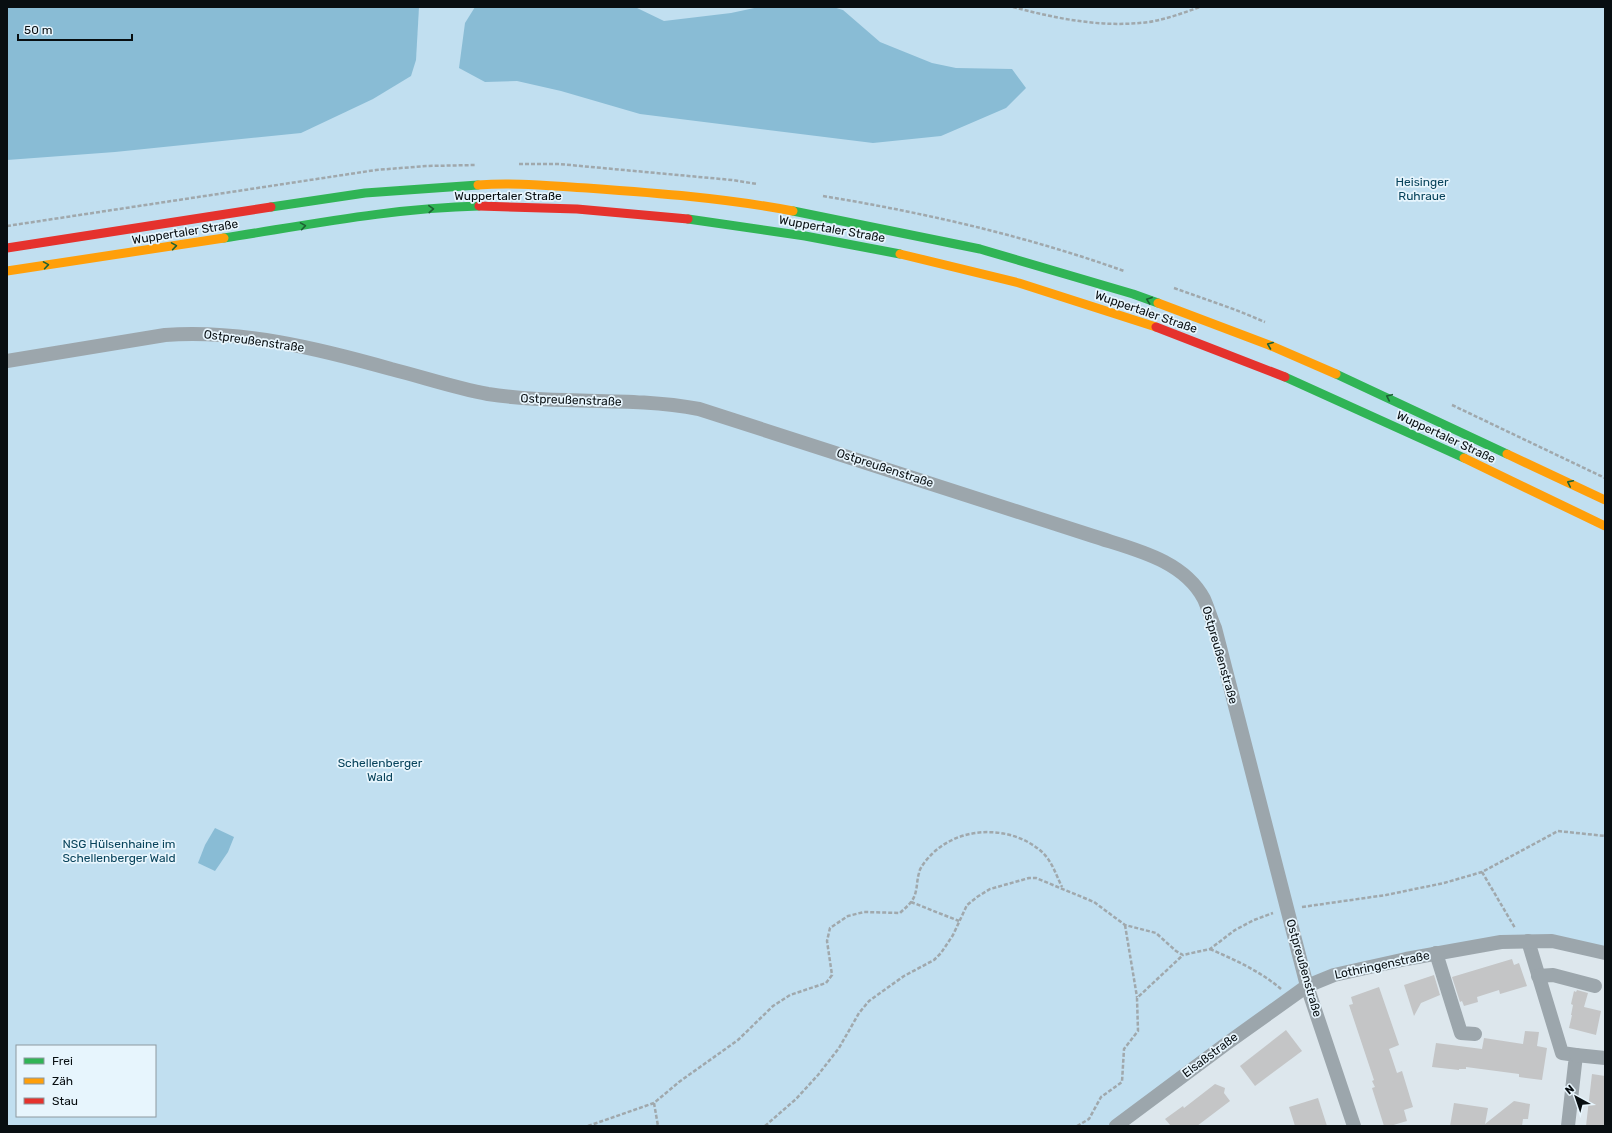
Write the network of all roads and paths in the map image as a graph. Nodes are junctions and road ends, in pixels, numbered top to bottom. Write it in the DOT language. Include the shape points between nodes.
graph roads {
  1 [pos="1013,7"];
  2 [pos="1200,7"];
  3 [pos="426,166"];
  4 [pos="7,226"];
  5 [pos="7,248"];
  6 [pos="7,271"];
  7 [pos="7,361"];
  8 [pos="1605,500"];
  9 [pos="1605,526"];
  10 [pos="1605,836"];
  11 [pos="1482,872"];
  12 [pos="1062,887"];
  13 [pos="911,902"];
  14 [pos="1287,909"];
  15 [pos="959,921"];
  16 [pos="1125,925"];
  17 [pos="1528,941"];
  18 [pos="1210,949"];
  19 [pos="1436,953"];
  20 [pos="1605,953"];
  21 [pos="1183,955"];
  22 [pos="1538,976"];
  23 [pos="1307,986"];
  24 [pos="1595,986"];
  25 [pos="1291,997"];
  26 [pos="1137,998"];
  27 [pos="1475,1034"];
  28 [pos="1576,1055"];
  29 [pos="1605,1058"];
  30 [pos="654,1102"];
  31 [pos="588,1126"];
  32 [pos="658,1126"];
  33 [pos="765,1126"];
  34 [pos="1077,1126"];
  35 [pos="1116,1126"];
  36 [pos="1354,1126"];
  37 [pos="1568,1126"];
  1 -- 2 [label="path" via="1068,20 1116,24 1156,20"];
  3 -- 4 [label="path" via="376,170"];
  8 -- 5 [label="main road, Wuppertaler Straße, one-way" via="1363,385 1269,345 1133,294 973,248 829,216 756,204 628,191 502,183 365,193"];
  6 -- 9 [label="main road, Wuppertaler Straße, one-way" via="359,217 492,206 564,208 728,223 773,230 900,254 1062,295 1140,321 1222,351 1331,397"];
  7 -- 14 [label="street, Ostpreußenstraße" via="165,335 217,334 263,340 360,360 487,394 525,399 651,402 699,408 1150,556 1172,566 1184,575 1204,598"];
  10 -- 11 [label="path" via="1558,831"];
  11 -- 14 [label="path" via="1386,895"];
  11 -- 17 [label="path" via="1517,932"];
  12 -- 13 [label="path" via="1043,853 1023,838 1005,833 977,833 947,842 931,855 919,872 917,889"];
  12 -- 15 [label="path" via="1029,878 990,889 967,905"];
  12 -- 16 [label="path" via="1094,902"];
  13 -- 15 [label="path"];
  13 -- 30 [label="path" via="900,913 864,912 848,916 830,928 827,941 832,975 826,983 790,995 773,1006 738,1040"];
  14 -- 18 [label="path" via="1254,920 1235,930"];
  14 -- 23 [label="street, Ostpreußenstraße"];
  15 -- 33 [label="path" via="948,945 934,960 904,976 869,1001 818,1075 796,1099"];
  16 -- 21 [label="path" via="1156,933"];
  16 -- 26 [label="path"];
  17 -- 19 [label="street, Lothringenstraße" via="1501,942"];
  17 -- 20 [label="street, Lothringenstraße" via="1552,941"];
  17 -- 22 [label="street"];
  18 -- 21 [label="path"];
  18 -- 25 [label="path" via="1247,966 1272,981"];
  19 -- 23 [label="street, Lothringenstraße" via="1348,971"];
  19 -- 27 [label="street, Lothringenstraße" via="1461,1033"];
  21 -- 26 [label="path"];
  22 -- 24 [label="street" via="1553,975"];
  22 -- 28 [label="street" via="1562,1053"];
  23 -- 25 [label="street, Elsaßstraße"];
  23 -- 36 [label="street, Ostpreußenstraße"];
  25 -- 35 [label="street, Elsaßstraße"];
  26 -- 34 [label="path" via="1138,1031 1124,1049 1122,1082 1101,1097 1089,1119"];
  28 -- 29 [label="street"];
  28 -- 37 [label="street"];
  30 -- 31 [label="path"];
  30 -- 32 [label="path"];
}
